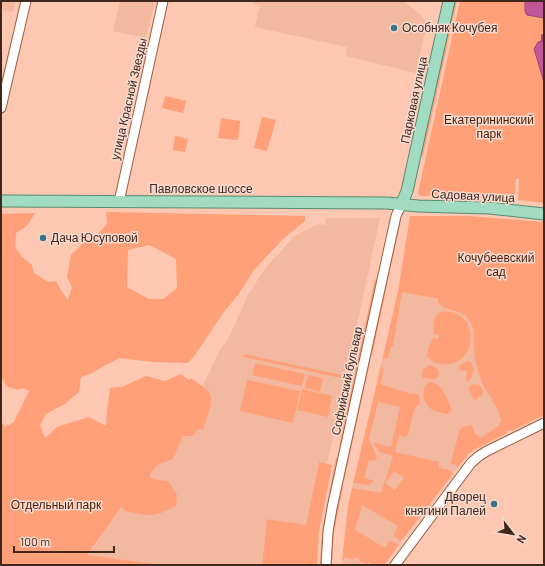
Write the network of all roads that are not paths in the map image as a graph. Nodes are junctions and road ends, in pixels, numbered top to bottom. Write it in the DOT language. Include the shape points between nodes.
graph roads {
  1 [pos="26,1"];
  2 [pos="163,1"];
  3 [pos="449,1"];
  4 [pos="1,108"];
  5 [pos="1,201"];
  6 [pos="119,202"];
  7 [pos="401,204"];
  8 [pos="544,214"];
  9 [pos="544,423"];
  10 [pos="326,565"];
  11 [pos="395,565"];
  1 -- 4 [label="street"];
  2 -- 6 [label="street, улица Красной Звезды"];
  3 -- 7 [label="main road, Парковая улица" via="407,191"];
  5 -- 6 [label="main road, Павловское шоссе"];
  6 -- 7 [label="main road, Павловское шоссе"];
  7 -- 8 [label="main road, Садовая улица" via="489,208"];
  7 -- 10 [label="street, Софийский бульвар" via="396,216 332,508"];
  9 -- 11 [label="street" via="487,451 471,463"];
}
